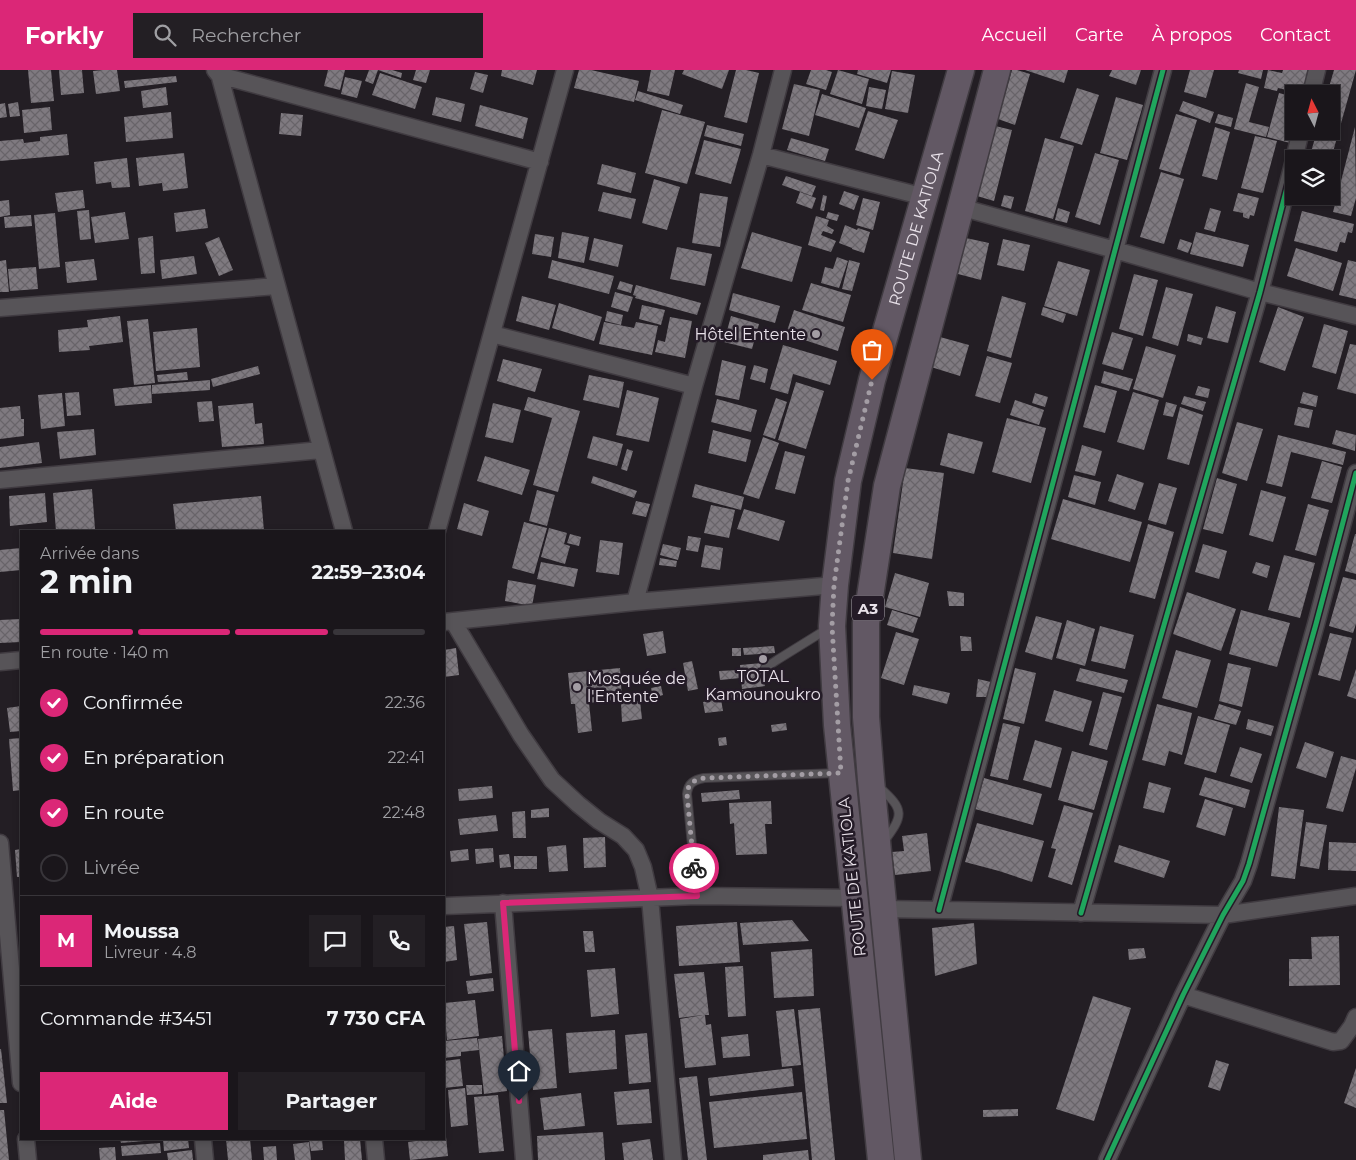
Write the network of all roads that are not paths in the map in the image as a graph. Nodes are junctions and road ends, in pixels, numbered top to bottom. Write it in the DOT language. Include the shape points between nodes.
graph roads {
  1 [pos="565,70"];
  2 [pos="783,70"];
  3 [pos="961,70"];
  4 [pos="997,70"];
  5 [pos="1163,70"];
  6 [pos="1317,70"];
  7 [pos="217,72"];
  8 [pos="1313,85"];
  9 [pos="761,156"];
  10 [pos="540,162"];
  11 [pos="1285,194"];
  12 [pos="925,197"];
  13 [pos="960,207"];
  14 [pos="1115,250"];
  15 [pos="277,286"];
  16 [pos="1260,292"];
  17 [pos="0,308"];
  18 [pos="1356,316"];
  19 [pos="492,334"];
  20 [pos="694,386"];
  21 [pos="322,450"];
  22 [pos="1356,473"];
  23 [pos="0,480"];
  24 [pos="344,530"];
  25 [pos="436,530"];
  26 [pos="834,585"];
  27 [pos="635,602"];
  28 [pos="449,621"];
  29 [pos="832,626"];
  30 [pos="20,660"];
  31 [pos="0,662"];
  32 [pos="765,668"];
  33 [pos="841,773"];
  34 [pos="0,843"];
  35 [pos="697,896"];
  36 [pos="1356,896"];
  37 [pos="650,898"];
  38 [pos="854,898"];
  39 [pos="503,903"];
  40 [pos="445,906"];
  41 [pos="884,909"];
  42 [pos="939,910"];
  43 [pos="1081,913"];
  44 [pos="1223,915"];
  45 [pos="9,919"];
  46 [pos="1183,995"];
  47 [pos="1356,1017"];
  48 [pos="20,1069"];
  49 [pos="26,1140"];
  50 [pos="203,1140"];
  51 [pos="374,1140"];
  52 [pos="28,1160"];
  53 [pos="205,1160"];
  54 [pos="376,1160"];
  55 [pos="524,1160"];
  56 [pos="673,1160"];
  57 [pos="881,1160"];
  58 [pos="908,1160"];
  59 [pos="1107,1160"];
  1 -- 10 [label="street"];
  2 -- 9 [label="street"];
  3 -- 12 [label="highway, ROUTE DE KATIOLA / A3"];
  4 -- 13 [label="highway, ROUTE DE KATIOLA / A3"];
  5 -- 14 [label="street"];
  6 -- 8 [label="street"];
  7 -- 10 [label="street"];
  7 -- 15 [label="street"];
  9 -- 12 [label="street"];
  9 -- 20 [label="street"];
  10 -- 19 [label="street"];
  11 -- 16 [label="street"];
  12 -- 26 [label="highway, ROUTE DE KATIOLA / A3" via="872,380 848,481"];
  13 -- 14 [label="street"];
  13 -- 41 [label="highway, ROUTE DE KATIOLA / A3" via="887,486 866,623 866,717"];
  14 -- 16 [label="street"];
  14 -- 42 [label="street"];
  15 -- 17 [label="street"];
  15 -- 21 [label="street"];
  16 -- 18 [label="street"];
  16 -- 43 [label="street"];
  19 -- 20 [label="street"];
  19 -- 25 [label="street"];
  20 -- 27 [label="street"];
  21 -- 23 [label="street"];
  21 -- 24 [label="street"];
  22 -- 44 [label="street" via="1249,864"];
  26 -- 27 [label="street"];
  26 -- 29 [label="highway, ROUTE DE KATIOLA / A3"];
  27 -- 28 [label="street"];
  28 -- 37 [label="street" via="552,780 636,850"];
  29 -- 32 [label="lane"];
  29 -- 33 [label="highway, ROUTE DE KATIOLA / A3"];
  30 -- 31 [label="street"];
  33 -- 35 [label="lane" via="704,778 690,784 687,794"];
  33 -- 38 [label="highway, ROUTE DE KATIOLA / A3"];
  34 -- 45 [label="street"];
  35 -- 37 [label="street"];
  35 -- 38 [label="street"];
  36 -- 44 [label="street"];
  37 -- 39 [label="street"];
  37 -- 56 [label="street"];
  38 -- 57 [label="highway, ROUTE DE KATIOLA / A3"];
  39 -- 40 [label="street"];
  39 -- 55 [label="street"];
  41 -- 42 [label="street"];
  41 -- 58 [label="highway, ROUTE DE KATIOLA / A3"];
  42 -- 43 [label="street"];
  43 -- 44 [label="street"];
  44 -- 46 [label="street"];
  45 -- 48 [label="street"];
  46 -- 47 [label="street" via="1333,1042 1342,1041"];
  46 -- 59 [label="street"];
  49 -- 52 [label="street"];
  50 -- 53 [label="street"];
  51 -- 54 [label="street"];
}
